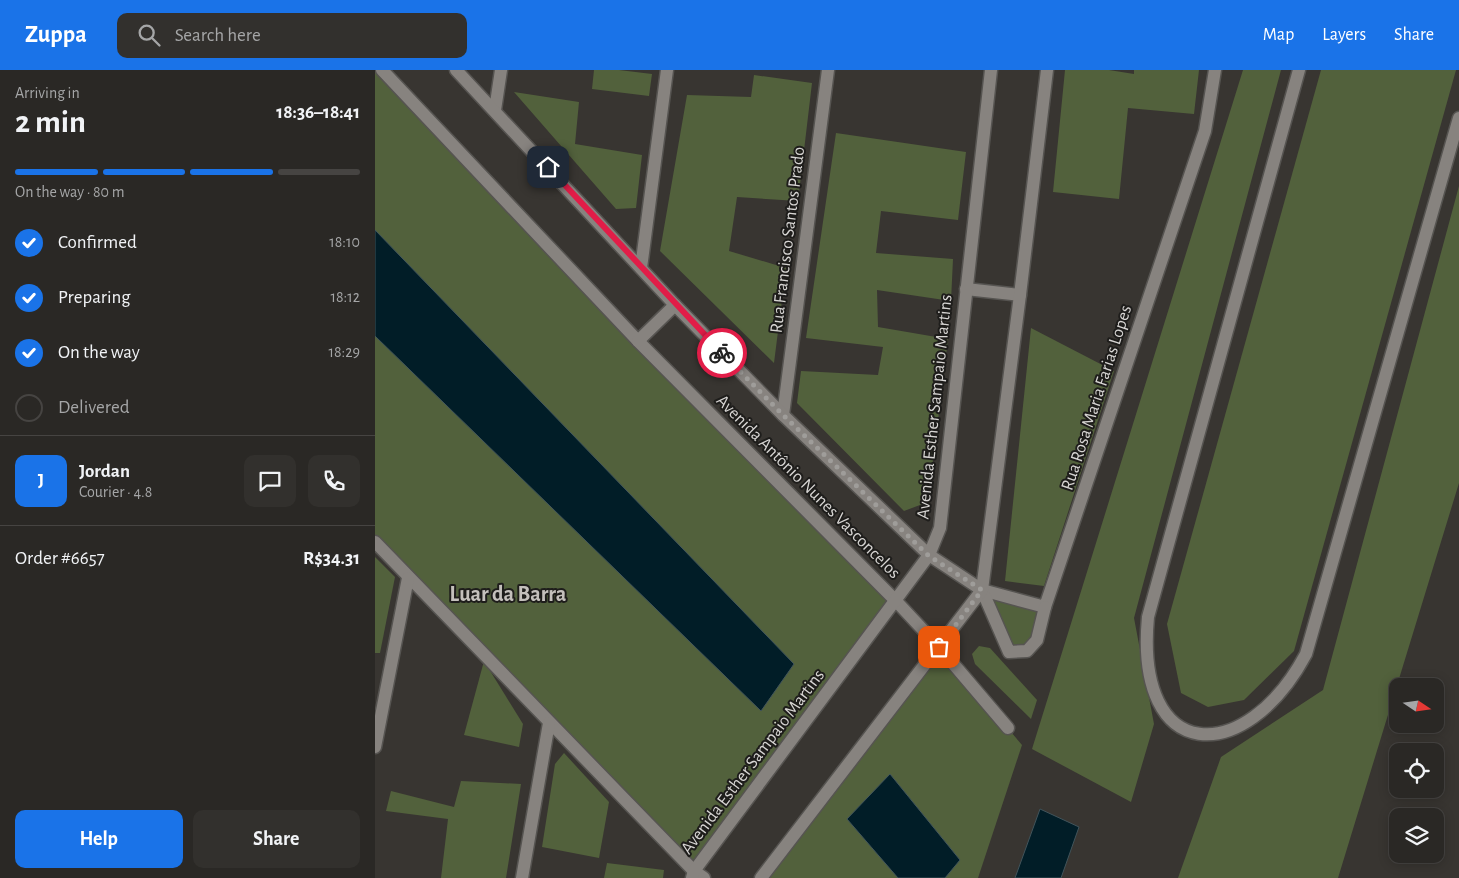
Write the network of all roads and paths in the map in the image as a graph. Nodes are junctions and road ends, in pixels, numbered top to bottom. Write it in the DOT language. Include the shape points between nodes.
graph roads {
  1 [pos="382,70"];
  2 [pos="456,70"];
  3 [pos="501,70"];
  4 [pos="667,70"];
  5 [pos="828,70"];
  6 [pos="991,70"];
  7 [pos="1047,70"];
  8 [pos="1215,70"];
  9 [pos="1299,70"];
  10 [pos="495,110"];
  11 [pos="1459,118"];
  12 [pos="641,268"];
  13 [pos="966,289"];
  14 [pos="1020,295"];
  15 [pos="675,305"];
  16 [pos="638,341"];
  17 [pos="783,415"];
  18 [pos="375,542"];
  19 [pos="929,556"];
  20 [pos="408,578"];
  21 [pos="982,590"];
  22 [pos="896,601"];
  23 [pos="1045,607"];
  24 [pos="939,647"];
  25 [pos="549,723"];
  26 [pos="1008,728"];
  27 [pos="376,734"];
  28 [pos="375,747"];
  29 [pos="697,876"];
  30 [pos="522,878"];
  31 [pos="761,878"];
  1 -- 16 [label="street, Avenida Antônio Nunes Vasconcelos"];
  2 -- 10 [label="street, Avenida Antônio Nunes Vasconcelos"];
  3 -- 10 [label="street"];
  4 -- 12 [label="street"];
  5 -- 17 [label="street, Rua Francisco Santos Prado"];
  6 -- 13 [label="street, Avenida Esther Sampaio Martins"];
  7 -- 14 [label="street"];
  8 -- 23 [label="street, Rua Rosa Maria Farias Lopes" via="1205,131"];
  9 -- 11 [label="street" via="1148,617 1147,658 1157,702 1171,721 1191,733 1216,735 1253,716 1282,691 1306,654"];
  10 -- 12 [label="street, Avenida Antônio Nunes Vasconcelos"];
  12 -- 15 [label="street, Avenida Antônio Nunes Vasconcelos"];
  13 -- 14 [label="street"];
  13 -- 19 [label="street, Avenida Esther Sampaio Martins" via="940,528"];
  14 -- 21 [label="street"];
  15 -- 16 [label="street"];
  15 -- 17 [label="street, Avenida Antônio Nunes Vasconcelos"];
  16 -- 22 [label="street, Avenida Antônio Nunes Vasconcelos"];
  17 -- 19 [label="street, Avenida Antônio Nunes Vasconcelos"];
  18 -- 20 [label="street"];
  19 -- 21 [label="street, Avenida Antônio Nunes Vasconcelos"];
  19 -- 22 [label="street, Avenida Esther Sampaio Martins"];
  20 -- 25 [label="street"];
  20 -- 27 [label="street"];
  21 -- 23 [label="street"];
  21 -- 23 [label="street, Rua Rosa Maria Farias Lopes" via="1009,652 1027,651 1037,640"];
  21 -- 24 [label="street"];
  22 -- 24 [label="street, Avenida Antônio Nunes Vasconcelos"];
  22 -- 29 [label="street, Avenida Esther Sampaio Martins"];
  24 -- 26 [label="street"];
  24 -- 31 [label="street"];
  25 -- 29 [label="street"];
  25 -- 30 [label="street"];
  27 -- 28 [label="street"];
}
